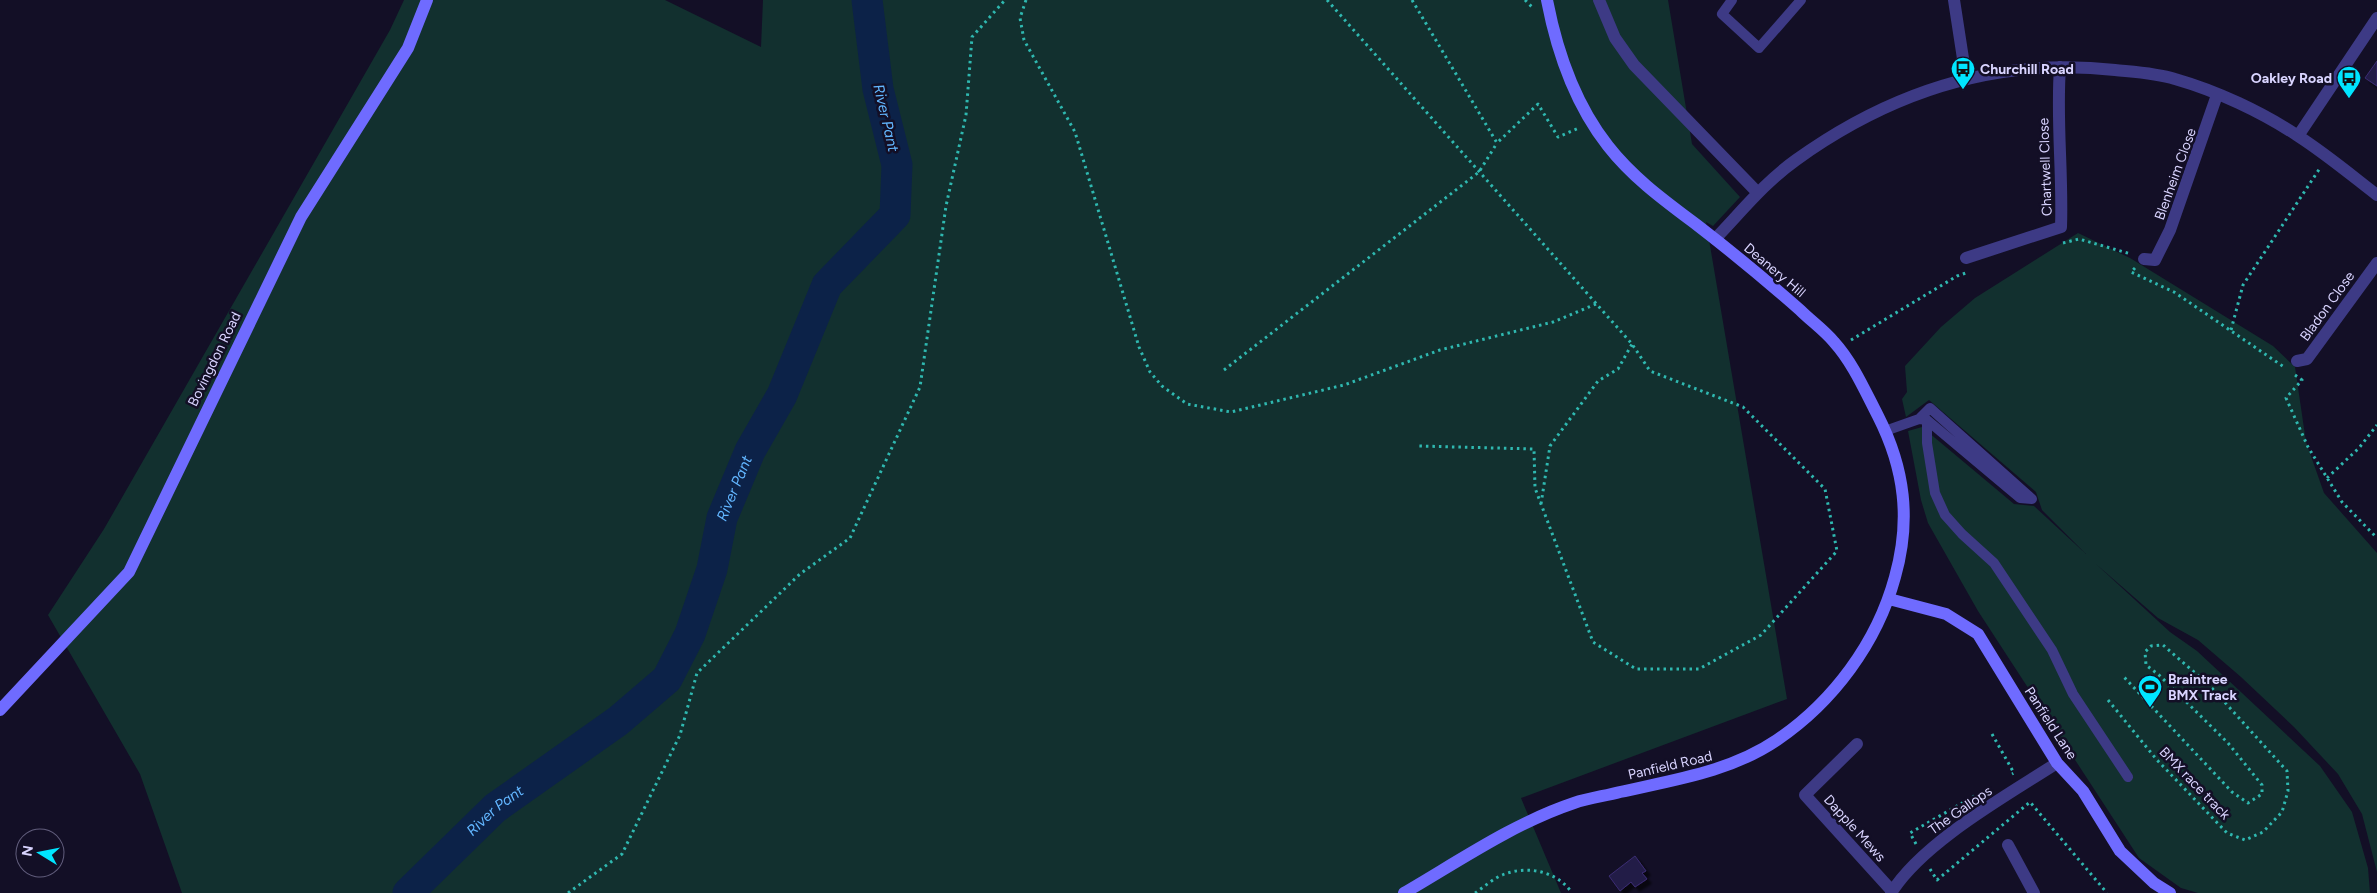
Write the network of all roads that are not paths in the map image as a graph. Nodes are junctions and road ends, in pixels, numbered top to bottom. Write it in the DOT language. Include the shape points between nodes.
graph roads {
  1 [pos="427,0"];
  2 [pos="1547,0"];
  3 [pos="1599,0"];
  4 [pos="1732,0"];
  5 [pos="1801,0"];
  6 [pos="1954,0"];
  7 [pos="2377,18"];
  8 [pos="2060,67"];
  9 [pos="1966,78"];
  10 [pos="2217,95"];
  11 [pos="2298,136"];
  12 [pos="1758,193"];
  13 [pos="2377,195"];
  14 [pos="1715,239"];
  15 [pos="1966,258"];
  16 [pos="2152,261"];
  17 [pos="2377,263"];
  18 [pos="2297,360"];
  19 [pos="1923,419"];
  20 [pos="1885,430"];
  21 [pos="1889,599"];
  22 [pos="0,710"];
  23 [pos="1857,744"];
  24 [pos="2057,763"];
  25 [pos="2128,777"];
  26 [pos="2008,845"];
  27 [pos="1892,892"];
  28 [pos="1404,893"];
  29 [pos="2034,893"];
  30 [pos="2170,893"];
  1 -- 22 [label="main road, Bovingdon Road" via="408,48 301,217 129,572"];
  2 -- 14 [label="main road, Deanery Hill" via="1566,71 1583,108 1608,146 1651,190"];
  3 -- 12 [label="street" via="1615,38 1634,65"];
  4 -- 5 [label="lane" via="1722,14 1759,48"];
  6 -- 9 [label="street"];
  7 -- 11 [label="street"];
  8 -- 9 [label="street" via="2012,69"];
  8 -- 10 [label="street" via="2088,67 2174,78"];
  8 -- 15 [label="street, Chartwell Close" via="2057,100 2068,226"];
  9 -- 12 [label="street" via="1904,98 1864,116 1796,160"];
  10 -- 11 [label="street"];
  10 -- 16 [label="street, Blenheim Close" via="2170,230"];
  11 -- 13 [label="street"];
  12 -- 14 [label="street"];
  14 -- 20 [label="main road, Deanery Hill" via="1838,347 1855,371"];
  17 -- 18 [label="street, Bladon Close" via="2307,359"];
  19 -- 19 [label="lane" via="1930,408 2032,499 2020,498"];
  19 -- 20 [label="lane"];
  19 -- 25 [label="lane" via="1935,493 1945,515 1994,562 2052,650 2073,694"];
  20 -- 21 [label="main road, Deanery Hill" via="1900,474 1905,526"];
  21 -- 24 [label="main road, Panfield Lane" via="1946,614 1978,634"];
  21 -- 28 [label="main road, Panfield Road" via="1866,647 1831,693 1805,720 1773,743 1724,768 1575,802 1521,826"];
  23 -- 27 [label="street, Dapple Mews" via="1805,795"];
  24 -- 27 [label="street, The Gallops" via="1922,855"];
  24 -- 30 [label="main road, Panfield Lane" via="2083,791 2120,851 2154,884"];
  26 -- 29 [label="street"];
}
